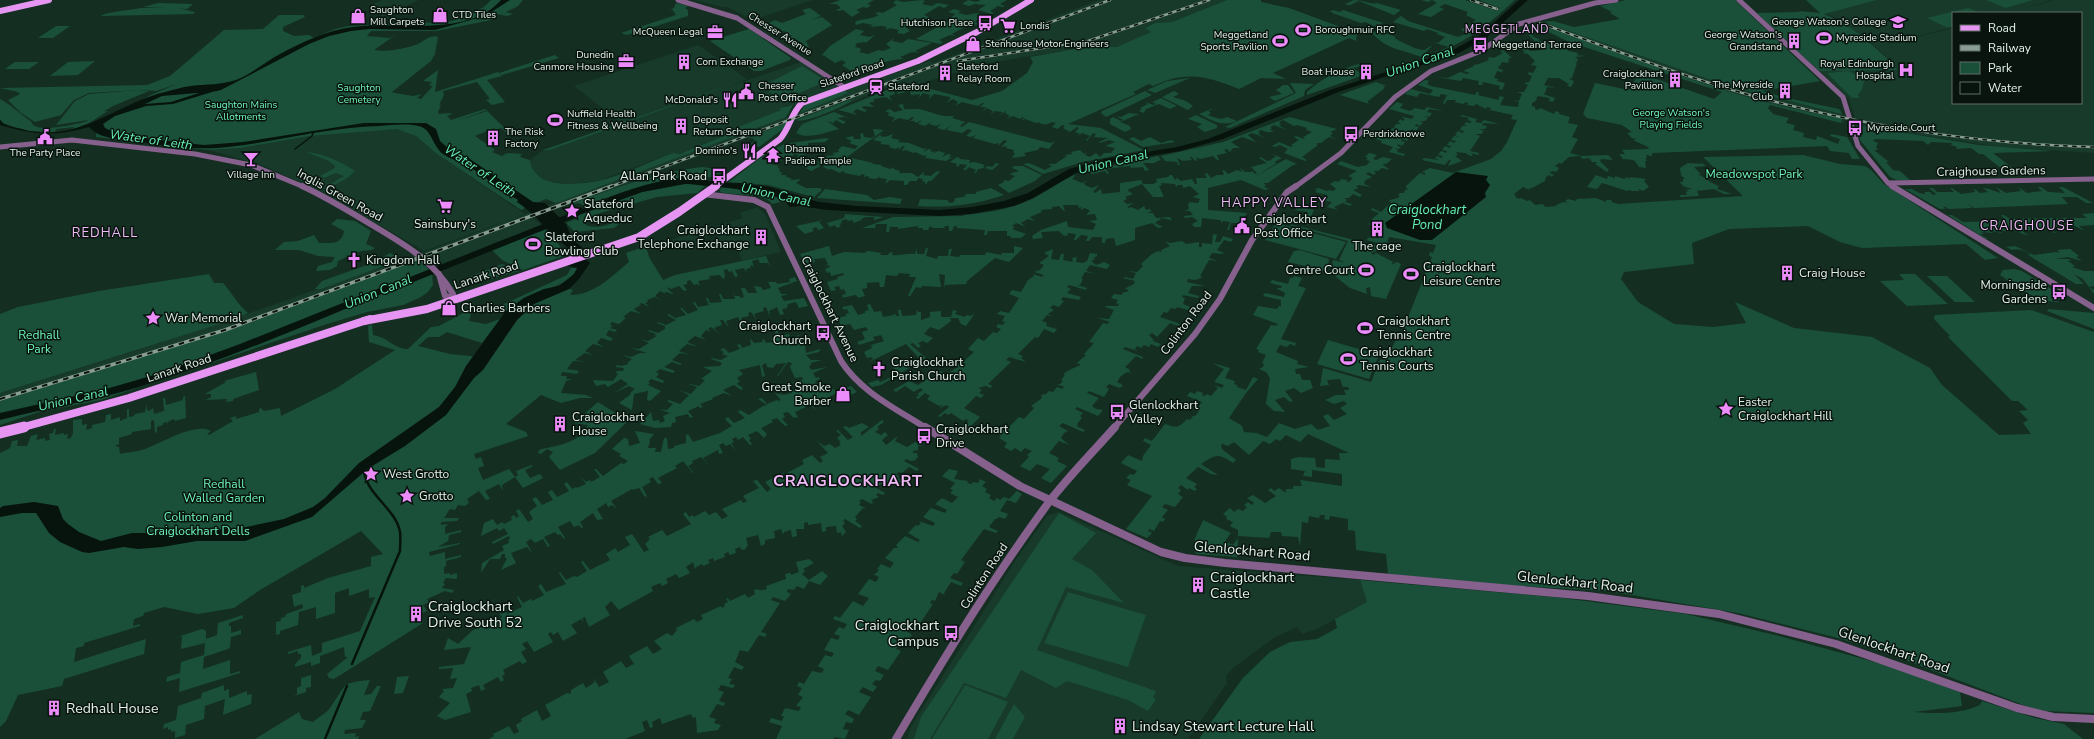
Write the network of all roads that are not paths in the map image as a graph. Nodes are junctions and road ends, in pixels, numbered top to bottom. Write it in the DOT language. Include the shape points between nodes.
graph roads {
  1 [pos="36,0"];
  2 [pos="49,0"];
  3 [pos="678,0"];
  4 [pos="1031,0"];
  5 [pos="1616,0"];
  6 [pos="1739,0"];
  7 [pos="1593,1"];
  8 [pos="0,9"];
  9 [pos="844,87"];
  10 [pos="0,147"];
  11 [pos="2094,180"];
  12 [pos="1888,183"];
  13 [pos="703,194"];
  14 [pos="451,298"];
  15 [pos="2094,308"];
  16 [pos="0,433"];
  17 [pos="1050,501"];
  18 [pos="2094,719"];
  19 [pos="896,739"];
  1 -- 8 [label="main road"];
  2 -- 8 [label="main road"];
  3 -- 9 [label="street, Chesser Avenue" via="706,7 739,20"];
  4 -- 9 [label="main road, Slateford Road" via="993,24 937,52"];
  5 -- 7 [label="street, Colinton Road"];
  6 -- 12 [label="street" via="1843,98 1854,137 1861,150"];
  7 -- 17 [label="street, Colinton Road" via="1590,6 1520,23 1480,51 1431,71 1395,97 1341,153 1286,192 1252,240 1220,299 1203,324"];
  9 -- 13 [label="main road, Slateford Road" via="800,104 785,134"];
  10 -- 14 [label="street, Inglis Green Road" via="76,140 219,156 286,177 412,248 439,274"];
  11 -- 12 [label="street, Craighouse Gardens"];
  12 -- 15 [label="street"];
  13 -- 14 [label="main road, Lanark Road" via="658,226 628,242"];
  13 -- 17 [label="street, Craiglockhart Avenue" via="754,200 768,207 841,361 860,385 964,452"];
  14 -- 16 [label="main road, Lanark Road" via="419,312 364,321 129,398"];
  17 -- 18 [label="street, Glenlockhart Road" via="1160,552 1177,557 1588,596 1719,614 1836,644 2017,708 2053,717"];
  17 -- 19 [label="street, Colinton Road" via="946,655"];
}
